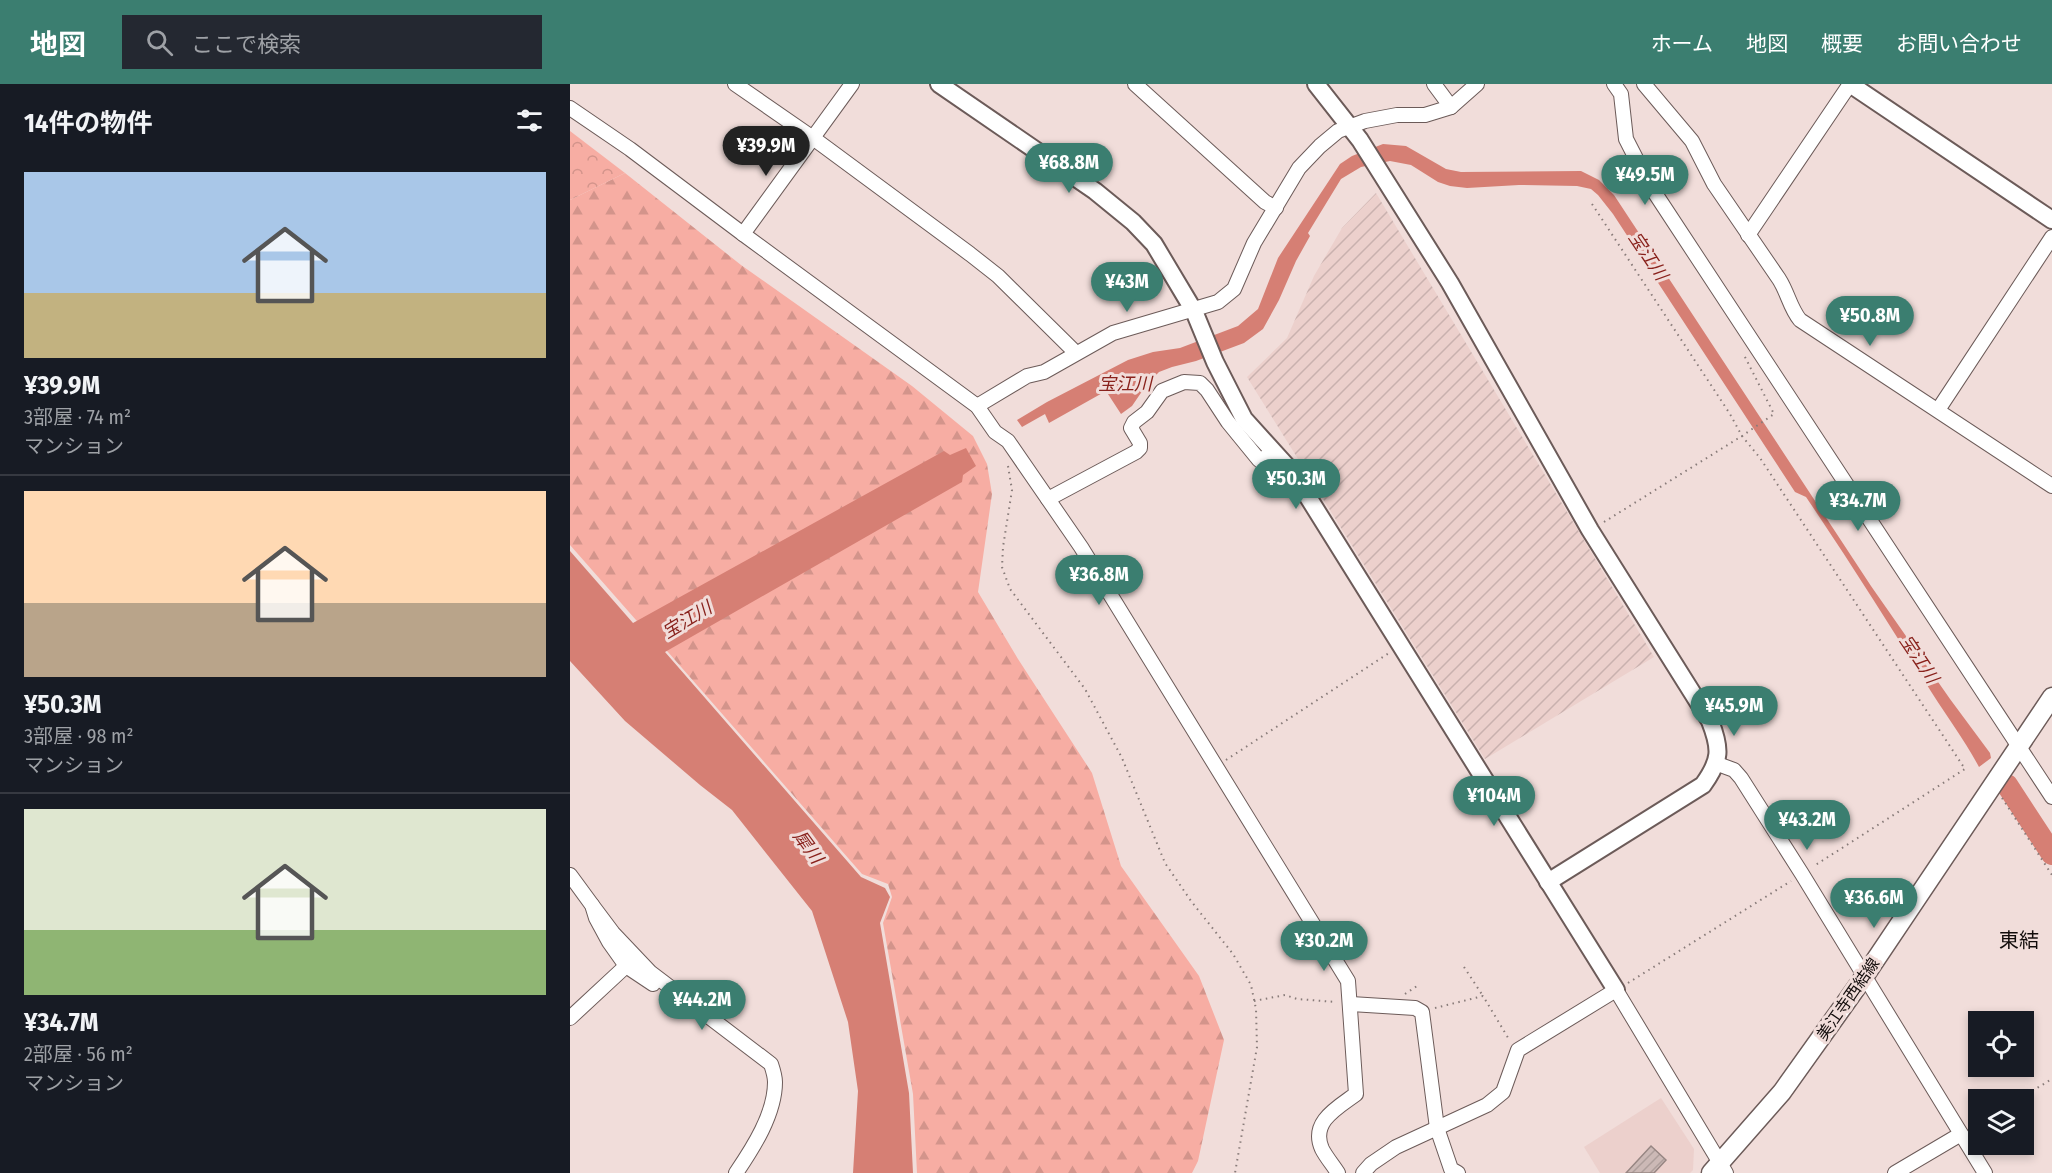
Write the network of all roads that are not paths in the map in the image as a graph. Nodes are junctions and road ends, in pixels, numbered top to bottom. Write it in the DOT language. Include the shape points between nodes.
graph roads {
  1 [pos="735,84"];
  2 [pos="852,84"];
  3 [pos="939,84"];
  4 [pos="1135,84"];
  5 [pos="1316,84"];
  6 [pos="1434,84"];
  7 [pos="1476,84"];
  8 [pos="1614,84"];
  9 [pos="1644,84"];
  10 [pos="1850,84"];
  11 [pos="1451,107"];
  12 [pos="570,108"];
  13 [pos="1354,133"];
  14 [pos="813,138"];
  15 [pos="1276,208"];
  16 [pos="2052,219"];
  17 [pos="743,234"];
  18 [pos="1748,235"];
  19 [pos="2052,237"];
  20 [pos="1195,315"];
  21 [pos="1076,353"];
  22 [pos="977,406"];
  23 [pos="1938,410"];
  24 [pos="1275,453"];
  25 [pos="2052,486"];
  26 [pos="1048,499"];
  27 [pos="2050,705"];
  28 [pos="2018,747"];
  29 [pos="1716,763"];
  30 [pos="2052,796"];
  31 [pos="572,877"];
  32 [pos="1548,882"];
  33 [pos="592,905"];
  34 [pos="626,966"];
  35 [pos="1864,977"];
  36 [pos="1616,990"];
  37 [pos="1351,1004"];
  38 [pos="695,1006"];
  39 [pos="570,1018"];
  40 [pos="1437,1128"];
  41 [pos="1961,1134"];
  42 [pos="1719,1170"];
  43 [pos="736,1173"];
  44 [pos="1338,1173"];
  45 [pos="1363,1173"];
  46 [pos="1458,1173"];
  47 [pos="1895,1173"];
  48 [pos="1985,1173"];
  1 -- 14 [label="street"];
  2 -- 14 [label="street"];
  3 -- 20 [label="street" via="1095,191 1133,222 1154,244"];
  4 -- 15 [label="street"];
  5 -- 13 [label="street"];
  6 -- 11 [label="street"];
  7 -- 11 [label="street"];
  8 -- 28 [label="street" via="1621,93 1626,139 1649,184"];
  9 -- 18 [label="street" via="1692,141 1714,184"];
  10 -- 16 [label="street"];
  10 -- 18 [label="street"];
  11 -- 13 [label="street" via="1425,115 1397,115"];
  12 -- 17 [label="street"];
  13 -- 15 [label="street" via="1338,131 1320,146 1299,168"];
  13 -- 29 [label="street" via="1450,283 1590,530 1710,721 1718,742"];
  14 -- 17 [label="street"];
  14 -- 21 [label="street" via="998,276"];
  15 -- 20 [label="street" via="1254,243 1234,289"];
  17 -- 22 [label="street"];
  18 -- 23 [label="street" via="1779,279 1800,320"];
  19 -- 23 [label="street"];
  20 -- 21 [label="street" via="1113,333"];
  20 -- 24 [label="street" via="1244,419"];
  21 -- 22 [label="street"];
  22 -- 26 [label="street" via="995,432 1008,441"];
  23 -- 25 [label="street"];
  24 -- 26 [label="street" via="1258,460 1207,390 1200,383 1184,382 1162,391 1134,422 1131,428 1140,443 1136,452"];
  24 -- 32 [label="street" via="1293,473"];
  26 -- 37 [label="street" via="1348,981"];
  27 -- 28 [label="main road, 美江寺西結線"];
  28 -- 30 [label="street"];
  28 -- 35 [label="main road, 美江寺西結線"];
  29 -- 32 [label="street" via="1702,785"];
  29 -- 35 [label="street" via="1742,778"];
  31 -- 33 [label="street"];
  32 -- 36 [label="street"];
  33 -- 34 [label="street" via="609,942"];
  33 -- 38 [label="street" via="638,961"];
  34 -- 38 [label="street" via="677,1000"];
  34 -- 39 [label="street"];
  35 -- 41 [label="street"];
  35 -- 42 [label="main road, 美江寺西結線" via="1782,1092"];
  36 -- 40 [label="street" via="1518,1050 1503,1092 1487,1105"];
  36 -- 42 [label="street"];
  37 -- 40 [label="street" via="1415,1008 1422,1012"];
  37 -- 44 [label="street" via="1356,1094 1326,1115 1318,1133 1322,1149"];
  38 -- 43 [label="street" via="771,1064 776,1082 769,1114"];
  40 -- 45 [label="street" via="1396,1147"];
  40 -- 46 [label="street" via="1451,1169"];
  41 -- 47 [label="street"];
  41 -- 48 [label="street"];
}
